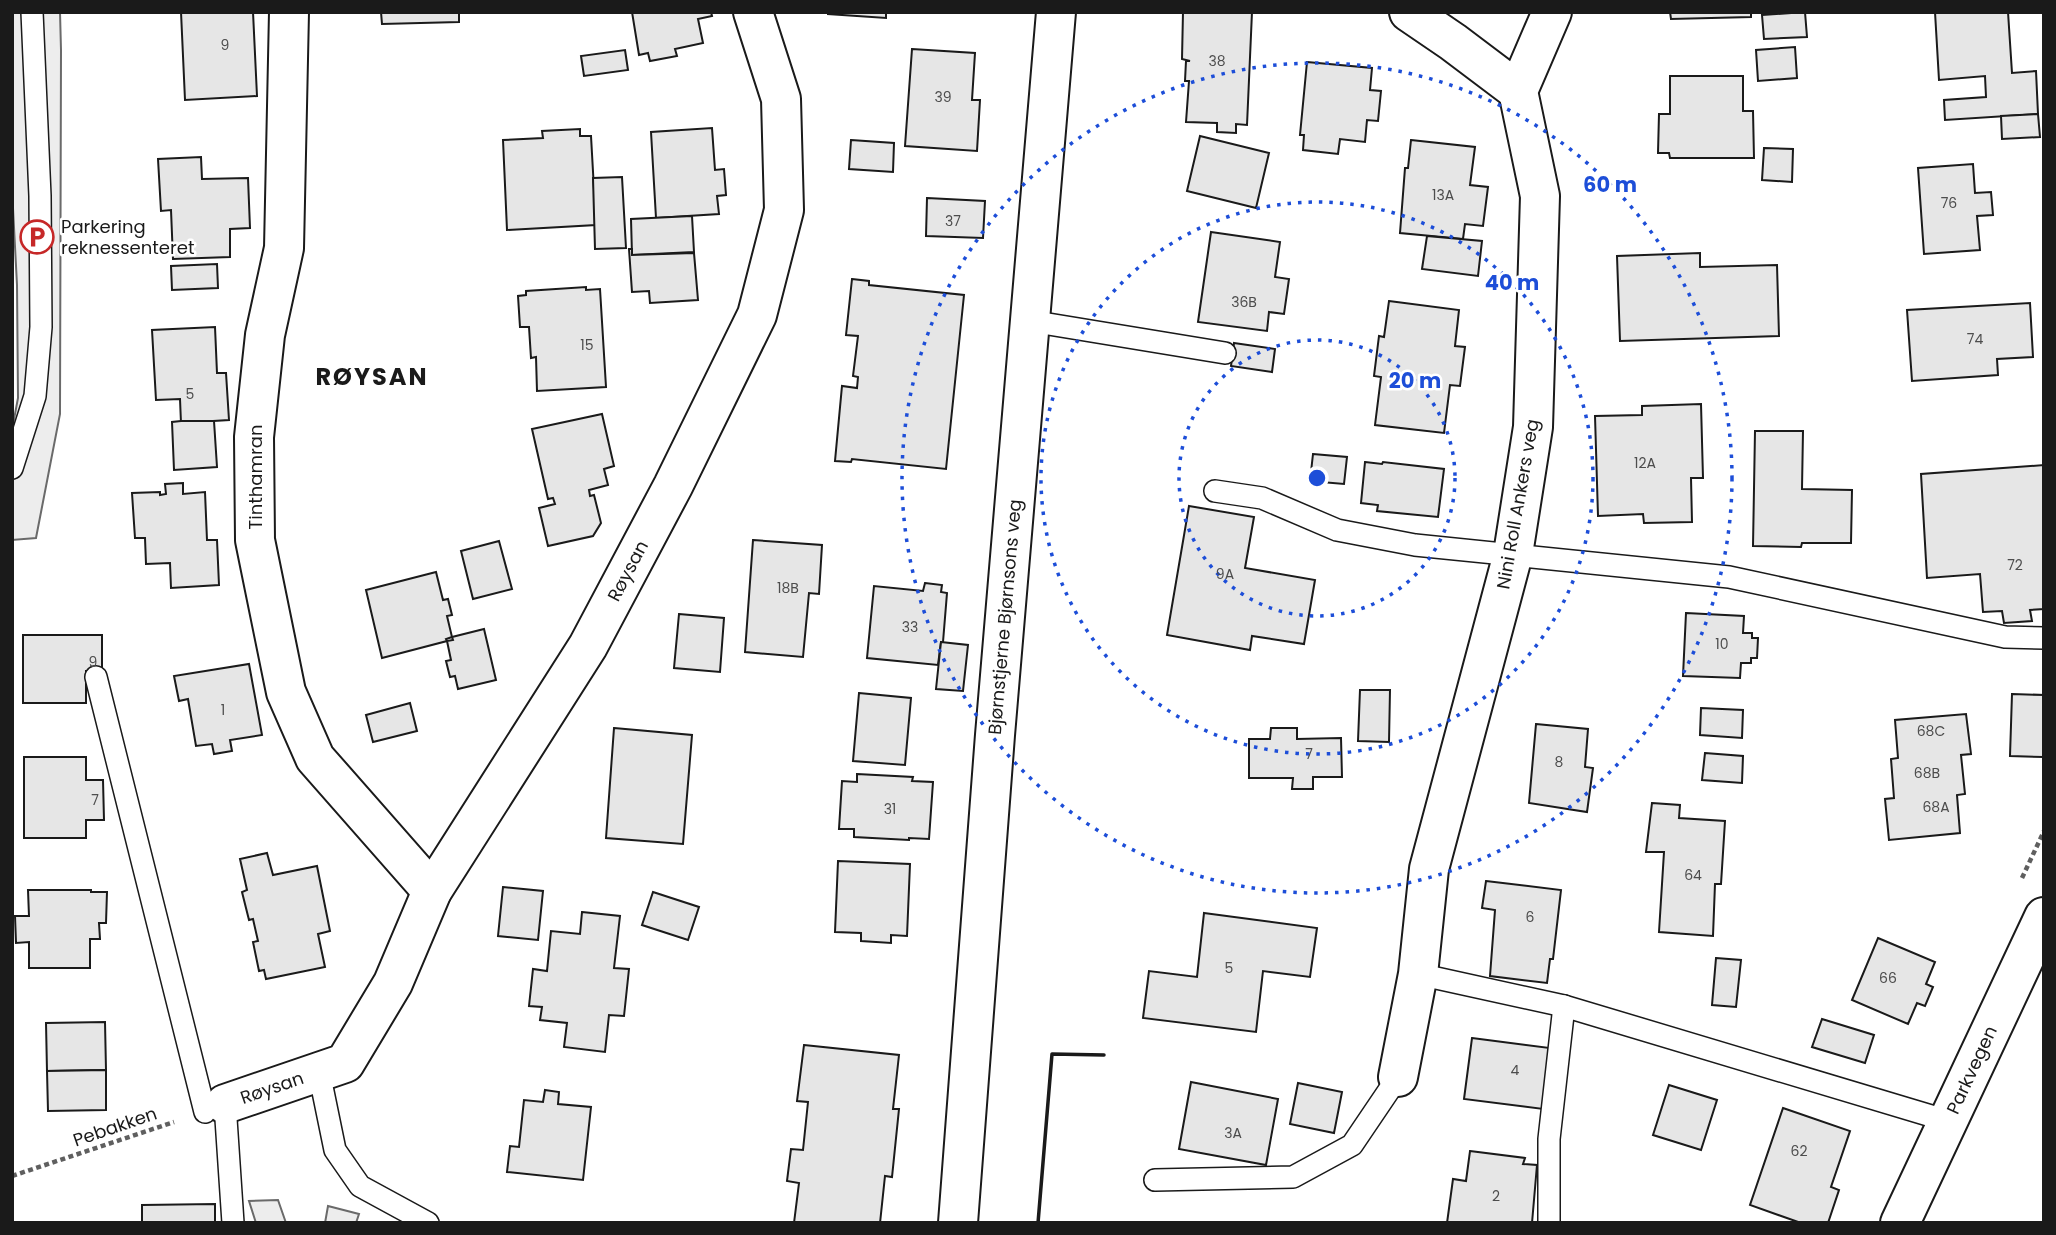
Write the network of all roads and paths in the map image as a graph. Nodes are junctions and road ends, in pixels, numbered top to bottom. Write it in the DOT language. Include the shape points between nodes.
graph roads {
  1 [pos="32,12"];
  2 [pos="289,12"];
  3 [pos="753,12"];
  4 [pos="1056,12"];
  5 [pos="1409,12"];
  6 [pos="1552,12"];
  7 [pos="1518,91"];
  8 [pos="1030,321"];
  9 [pos="1225,353"];
  10 [pos="12,468"];
  11 [pos="1215,491"];
  12 [pos="1513,554"];
  13 [pos="2044,638"];
  14 [pos="96,677"];
  15 [pos="432,891"];
  16 [pos="2044,917"];
  17 [pos="1418,974"];
  18 [pos="1564,1006"];
  19 [pos="318,1072"];
  20 [pos="1398,1077"];
  21 [pos="215,1108"];
  22 [pos="1948,1121"];
  23 [pos="12,1177"];
  24 [pos="1155,1180"];
  25 [pos="233,1223"];
  26 [pos="428,1223"];
  27 [pos="958,1223"];
  28 [pos="1549,1223"];
  29 [pos="1900,1223"];
  1 -- 10 [label="lane" via="41,327 35,396"];
  2 -- 15 [label="street, Tinthamran" via="284,248 265,335 255,425 255,540 286,692 315,758"];
  3 -- 15 [label="street, Røysan" via="781,99 784,210 757,315 589,646"];
  4 -- 8 [label="street, Bjørnstjerne Bjørnsons veg"];
  5 -- 7 [label="street"];
  6 -- 7 [label="street"];
  7 -- 12 [label="street, Nini Roll Ankers veg" via="1540,196 1533,427"];
  8 -- 9 [label="lane"];
  8 -- 27 [label="street, Bjørnstjerne Bjørnsons veg"];
  11 -- 12 [label="lane" via="1262,498 1337,530 1415,545"];
  12 -- 13 [label="lane" via="1729,577 2006,637"];
  12 -- 17 [label="street, Nini Roll Ankers veg" via="1429,869"];
  14 -- 21 [label="lane"];
  15 -- 19 [label="street, Røysan" via="393,983 345,1063"];
  16 -- 22 [label="street, Parkvegen"];
  17 -- 18 [label="lane"];
  17 -- 20 [label="street, Nini Roll Ankers veg"];
  18 -- 22 [label="lane"];
  18 -- 28 [label="lane" via="1549,1139"];
  19 -- 21 [label="street, Røysan"];
  19 -- 26 [label="lane, Røysan" via="335,1150 360,1186"];
  20 -- 24 [label="lane" via="1352,1145 1293,1177"];
  21 -- 23 [label="path, Pebakken"];
  21 -- 25 [label="lane" via="234,1202"];
  22 -- 29 [label="street, Parkvegen"];
}
